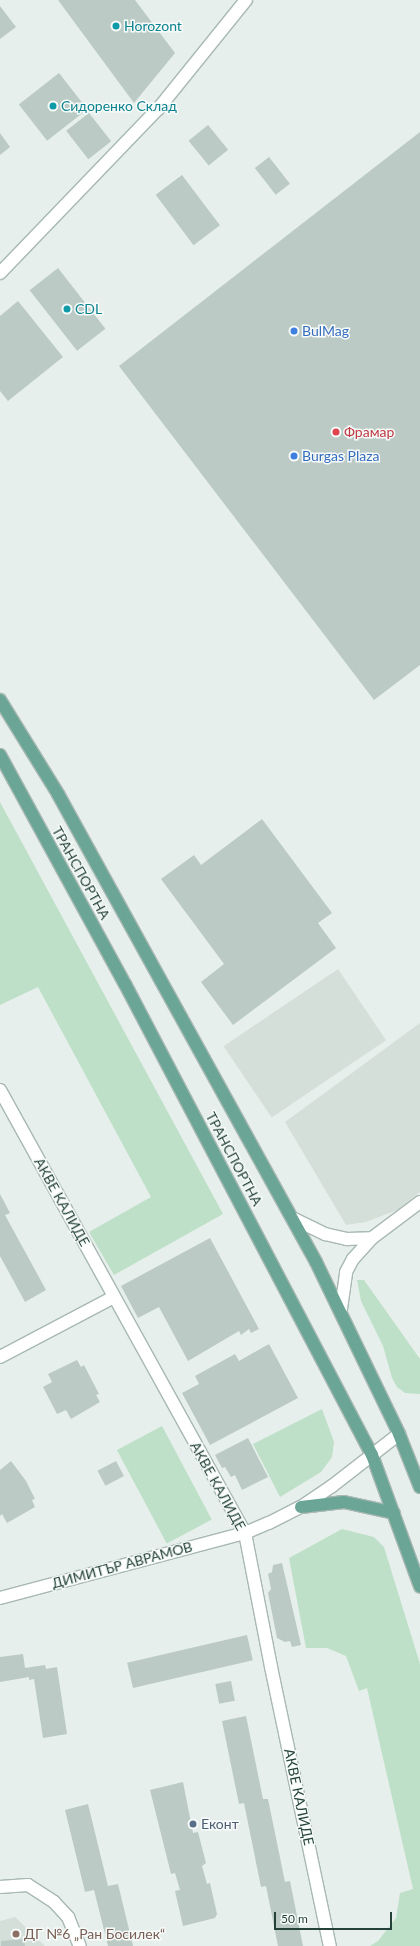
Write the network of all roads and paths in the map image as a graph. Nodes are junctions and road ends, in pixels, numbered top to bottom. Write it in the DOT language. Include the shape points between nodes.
graph roads {
  1 [pos="246,0"];
  2 [pos="0,273"];
  3 [pos="0,700"];
  4 [pos="0,755"];
  5 [pos="0,1090"];
  6 [pos="420,1202"];
  7 [pos="292,1218"];
  8 [pos="372,1238"];
  9 [pos="114,1297"];
  10 [pos="340,1309"];
  11 [pos="0,1356"];
  12 [pos="399,1434"];
  13 [pos="372,1455"];
  14 [pos="420,1487"];
  15 [pos="301,1507"];
  16 [pos="394,1513"];
  17 [pos="245,1532"];
  18 [pos="420,1586"];
  19 [pos="0,1598"];
  20 [pos="0,1887"];
  21 [pos="80,1946"];
  22 [pos="330,1946"];
  1 -- 2 [label="street" via="158,109"];
  3 -- 7 [label="main road, ТРАНСПОРТНА" via="58,794"];
  4 -- 13 [label="main road, ТРАНСПОРТНА" via="125,984"];
  5 -- 9 [label="street, АКВЕ КАЛИДЕ"];
  6 -- 8 [label="street"];
  7 -- 8 [label="street" via="325,1234 347,1239"];
  7 -- 10 [label="main road, ТРАНСПОРТНА"];
  8 -- 10 [label="street" via="353,1259 346,1272"];
  9 -- 11 [label="street"];
  9 -- 17 [label="street, АКВЕ КАЛИДЕ"];
  10 -- 12 [label="main road, ТРАНСПОРТНА"];
  12 -- 13 [label="street, ДИМИТЪР АВРАМОВ"];
  12 -- 14 [label="main road, ТРАНСПОРТНА"];
  13 -- 15 [label="street, ДИМИТЪР АВРАМОВ"];
  13 -- 16 [label="main road, ТРАНСПОРТНА"];
  15 -- 16 [label="main road" via="344,1502"];
  15 -- 17 [label="street, ДИМИТЪР АВРАМОВ"];
  16 -- 18 [label="main road, ТРАНСПОРТНА"];
  17 -- 19 [label="street, ДИМИТЪР АВРАМОВ"];
  17 -- 22 [label="street, АКВЕ КАЛИДЕ"];
  20 -- 21 [label="street" via="28,1885 54,1902 68,1917"];
}
